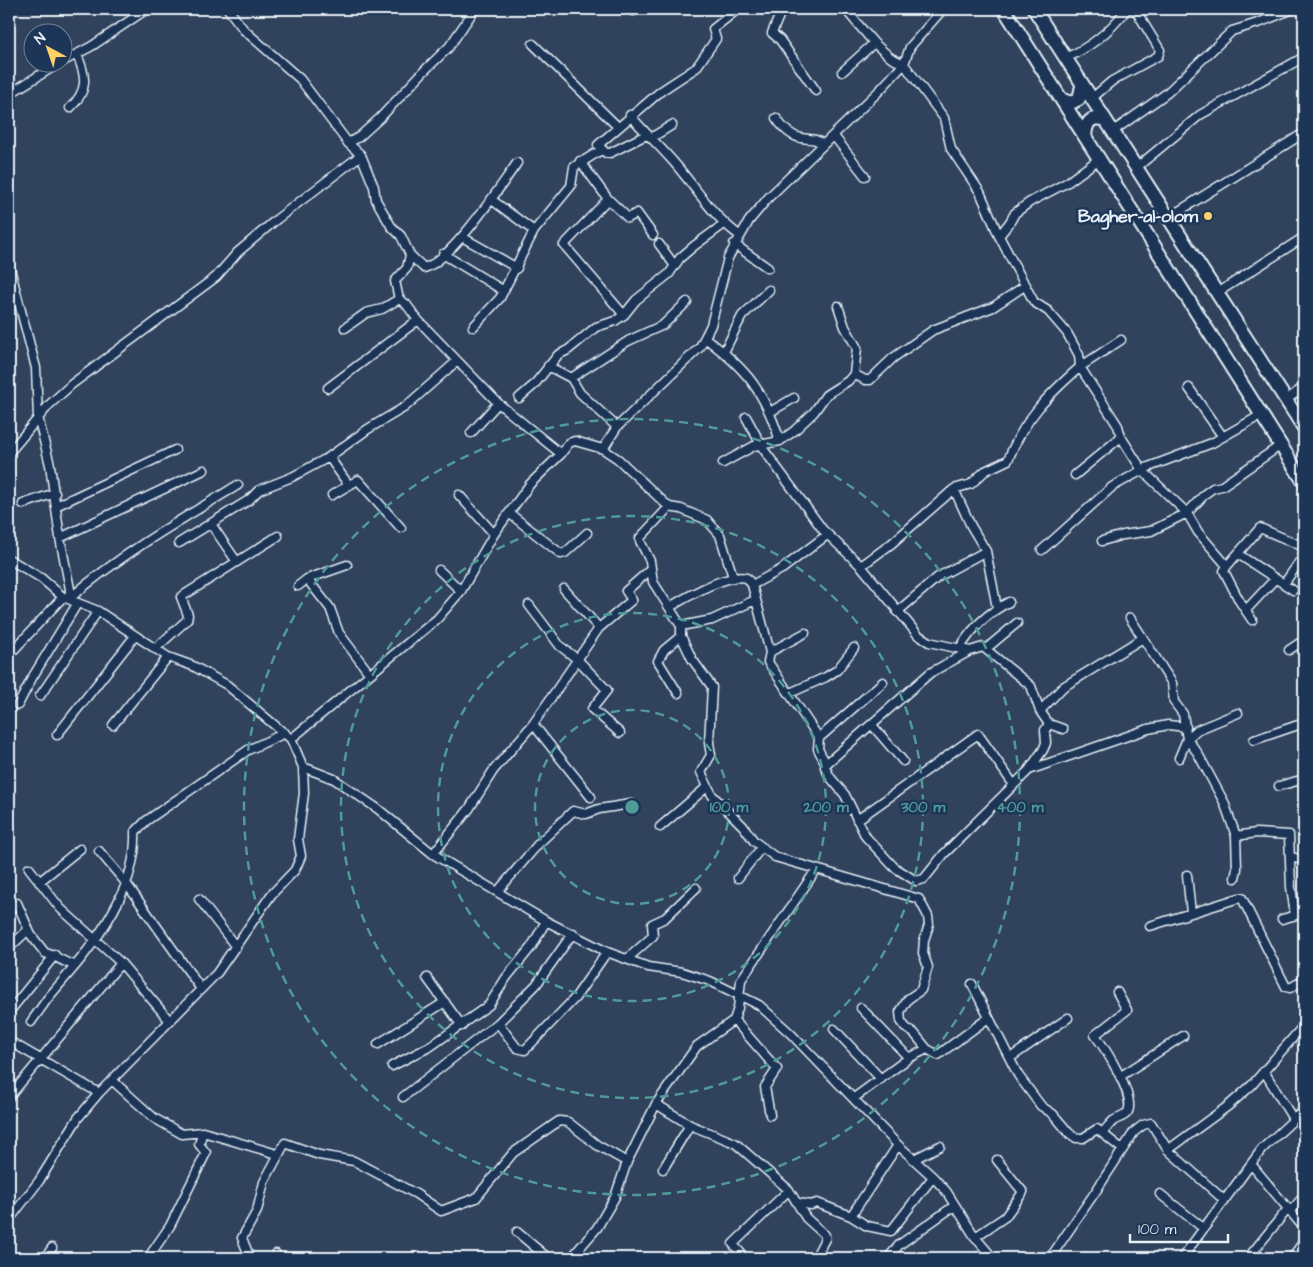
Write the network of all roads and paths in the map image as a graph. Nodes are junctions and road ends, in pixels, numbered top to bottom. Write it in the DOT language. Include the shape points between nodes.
graph roads {
  1 [pos="147,9"];
  2 [pos="228,9"];
  3 [pos="475,9"];
  4 [pos="738,9"];
  5 [pos="782,9"];
  6 [pos="844,9"];
  7 [pos="943,9"];
  8 [pos="1004,9"];
  9 [pos="1034,9"];
  10 [pos="1126,9"];
  11 [pos="1136,9"];
  12 [pos="1293,9"];
  13 [pos="874,43"];
  14 [pos="533,44"];
  15 [pos="77,55"];
  16 [pos="72,57"];
  17 [pos="1304,57"];
  18 [pos="1065,58"];
  19 [pos="904,64"];
  20 [pos="45,72"];
  21 [pos="842,72"];
  22 [pos="1082,86"];
  23 [pos="816,91"];
  24 [pos="9,94"];
  25 [pos="1061,99"];
  26 [pos="1092,99"];
  27 [pos="70,108"];
  28 [pos="630,115"];
  29 [pos="776,118"];
  30 [pos="1105,120"];
  31 [pos="672,125"];
  32 [pos="617,126"];
  33 [pos="1112,132"];
  34 [pos="1304,133"];
  35 [pos="649,136"];
  36 [pos="834,136"];
  37 [pos="1086,137"];
  38 [pos="348,143"];
  39 [pos="823,145"];
  40 [pos="601,150"];
  41 [pos="361,155"];
  42 [pos="1099,159"];
  43 [pos="580,162"];
  44 [pos="517,163"];
  45 [pos="1136,168"];
  46 [pos="865,176"];
  47 [pos="608,199"];
  48 [pos="492,200"];
  49 [pos="1168,218"];
  50 [pos="724,224"];
  51 [pos="534,231"];
  52 [pos="653,235"];
  53 [pos="740,235"];
  54 [pos="998,236"];
  55 [pos="462,237"];
  56 [pos="1304,237"];
  57 [pos="659,244"];
  58 [pos="734,244"];
  59 [pos="443,254"];
  60 [pos="410,255"];
  61 [pos="9,265"];
  62 [pos="675,266"];
  63 [pos="517,268"];
  64 [pos="768,268"];
  65 [pos="1026,285"];
  66 [pos="11,287"];
  67 [pos="769,290"];
  68 [pos="504,291"];
  69 [pos="1217,293"];
  70 [pos="398,299"];
  71 [pos="686,302"];
  72 [pos="838,306"];
  73 [pos="624,315"];
  74 [pos="418,320"];
  75 [pos="473,327"];
  76 [pos="344,328"];
  77 [pos="705,338"];
  78 [pos="1121,340"];
  79 [pos="724,352"];
  80 [pos="457,361"];
  81 [pos="548,366"];
  82 [pos="1080,367"];
  83 [pos="854,374"];
  84 [pos="571,378"];
  85 [pos="1304,387"];
  86 [pos="328,388"];
  87 [pos="1189,388"];
  88 [pos="519,398"];
  89 [pos="794,398"];
  90 [pos="1286,400"];
  91 [pos="498,403"];
  92 [pos="770,412"];
  93 [pos="1261,415"];
  94 [pos="38,417"];
  95 [pos="746,417"];
  96 [pos="617,427"];
  97 [pos="1304,428"];
  98 [pos="471,434"];
  99 [pos="1121,437"];
  100 [pos="1223,437"];
  101 [pos="780,441"];
  102 [pos="761,444"];
  103 [pos="1281,445"];
  104 [pos="603,449"];
  105 [pos="175,450"];
  106 [pos="9,453"];
  107 [pos="561,454"];
  108 [pos="329,457"];
  109 [pos="722,463"];
  110 [pos="204,470"];
  111 [pos="1142,470"];
  112 [pos="1075,475"];
  113 [pos="1304,482"];
  114 [pos="348,484"];
  115 [pos="238,485"];
  116 [pos="954,488"];
  117 [pos="55,493"];
  118 [pos="332,495"];
  119 [pos="460,495"];
  120 [pos="23,504"];
  121 [pos="56,506"];
  122 [pos="669,507"];
  123 [pos="509,513"];
  124 [pos="1186,513"];
  125 [pos="211,524"];
  126 [pos="401,528"];
  127 [pos="588,533"];
  128 [pos="494,534"];
  129 [pos="827,535"];
  130 [pos="278,536"];
  131 [pos="60,538"];
  132 [pos="1102,541"];
  133 [pos="179,543"];
  134 [pos="1304,547"];
  135 [pos="1042,550"];
  136 [pos="986,551"];
  137 [pos="1238,554"];
  138 [pos="1304,555"];
  139 [pos="12,560"];
  140 [pos="237,562"];
  141 [pos="347,565"];
  142 [pos="861,566"];
  143 [pos="1227,566"];
  144 [pos="9,569"];
  145 [pos="439,570"];
  146 [pos="650,570"];
  147 [pos="733,577"];
  148 [pos="307,579"];
  149 [pos="1275,579"];
  150 [pos="752,584"];
  151 [pos="1284,584"];
  152 [pos="298,586"];
  153 [pos="564,589"];
  154 [pos="1293,590"];
  155 [pos="461,591"];
  156 [pos="66,598"];
  157 [pos="755,600"];
  158 [pos="1010,602"];
  159 [pos="77,604"];
  160 [pos="529,605"];
  161 [pos="670,607"];
  162 [pos="997,608"];
  163 [pos="1246,610"];
  164 [pos="98,611"];
  165 [pos="897,612"];
  166 [pos="1130,618"];
  167 [pos="1252,620"];
  168 [pos="1017,623"];
  169 [pos="681,626"];
  170 [pos="600,628"];
  171 [pos="805,633"];
  172 [pos="135,636"];
  173 [pos="681,636"];
  174 [pos="1143,638"];
  175 [pos="1304,640"];
  176 [pos="854,648"];
  177 [pos="960,648"];
  178 [pos="987,648"];
  179 [pos="155,649"];
  180 [pos="1289,650"];
  181 [pos="970,651"];
  182 [pos="770,652"];
  183 [pos="9,655"];
  184 [pos="168,657"];
  185 [pos="577,659"];
  186 [pos="369,673"];
  187 [pos="883,682"];
  188 [pos="678,693"];
  189 [pos="790,693"];
  190 [pos="40,696"];
  191 [pos="18,705"];
  192 [pos="1040,711"];
  193 [pos="1238,713"];
  194 [pos="1304,723"];
  195 [pos="533,724"];
  196 [pos="1049,724"];
  197 [pos="113,725"];
  198 [pos="872,725"];
  199 [pos="1186,727"];
  200 [pos="1063,729"];
  201 [pos="285,733"];
  202 [pos="620,733"];
  203 [pos="57,735"];
  204 [pos="819,738"];
  205 [pos="291,739"];
  206 [pos="1187,739"];
  207 [pos="1254,740"];
  208 [pos="1179,758"];
  209 [pos="904,761"];
  210 [pos="826,764"];
  211 [pos="303,767"];
  212 [pos="1029,770"];
  213 [pos="1304,779"];
  214 [pos="1014,785"];
  215 [pos="1280,786"];
  216 [pos="708,787"];
  217 [pos="591,797"];
  218 [pos="631,804"];
  219 [pos="857,820"];
  220 [pos="660,827"];
  221 [pos="1236,836"];
  222 [pos="761,848"];
  223 [pos="80,849"];
  224 [pos="100,851"];
  225 [pos="433,854"];
  226 [pos="1290,857"];
  227 [pos="1304,860"];
  228 [pos="29,868"];
  229 [pos="816,870"];
  230 [pos="1187,876"];
  231 [pos="738,878"];
  232 [pos="1236,878"];
  233 [pos="39,882"];
  234 [pos="126,883"];
  235 [pos="696,888"];
  236 [pos="498,891"];
  237 [pos="199,899"];
  238 [pos="9,910"];
  239 [pos="1191,913"];
  240 [pos="1304,914"];
  241 [pos="1295,915"];
  242 [pos="1282,919"];
  243 [pos="546,921"];
  244 [pos="1150,926"];
  245 [pos="28,930"];
  246 [pos="573,933"];
  247 [pos="95,938"];
  248 [pos="236,947"];
  249 [pos="9,948"];
  250 [pos="607,952"];
  251 [pos="56,955"];
  252 [pos="627,959"];
  253 [pos="121,963"];
  254 [pos="76,965"];
  255 [pos="427,978"];
  256 [pos="1304,980"];
  257 [pos="972,984"];
  258 [pos="201,989"];
  259 [pos="1117,992"];
  260 [pos="738,995"];
  261 [pos="445,1002"];
  262 [pos="861,1008"];
  263 [pos="9,1012"];
  264 [pos="1068,1018"];
  265 [pos="987,1019"];
  266 [pos="169,1020"];
  267 [pos="734,1020"];
  268 [pos="30,1022"];
  269 [pos="498,1023"];
  270 [pos="462,1026"];
  271 [pos="1304,1026"];
  272 [pos="834,1029"];
  273 [pos="1183,1036"];
  274 [pos="9,1040"];
  275 [pos="378,1044"];
  276 [pos="928,1049"];
  277 [pos="909,1058"];
  278 [pos="1010,1058"];
  279 [pos="39,1059"];
  280 [pos="392,1066"];
  281 [pos="1264,1071"];
  282 [pos="1121,1076"];
  283 [pos="881,1079"];
  284 [pos="113,1081"];
  285 [pos="98,1093"];
  286 [pos="403,1097"];
  287 [pos="9,1098"];
  288 [pos="854,1098"];
  289 [pos="656,1104"];
  290 [pos="1304,1110"];
  291 [pos="770,1115"];
  292 [pos="1293,1119"];
  293 [pos="690,1124"];
  294 [pos="203,1132"];
  295 [pos="1102,1133"];
  296 [pos="898,1145"];
  297 [pos="940,1146"];
  298 [pos="1122,1150"];
  299 [pos="1168,1150"];
  300 [pos="277,1154"];
  301 [pos="914,1159"];
  302 [pos="997,1160"];
  303 [pos="627,1162"];
  304 [pos="1251,1164"];
  305 [pos="663,1170"];
  306 [pos="933,1177"];
  307 [pos="789,1190"];
  308 [pos="1160,1194"];
  309 [pos="1304,1196"];
  310 [pos="1224,1200"];
  311 [pos="799,1203"];
  312 [pos="954,1206"];
  313 [pos="1289,1211"];
  314 [pos="851,1216"];
  315 [pos="9,1220"];
  316 [pos="1203,1228"];
  317 [pos="1304,1228"];
  318 [pos="518,1232"];
  319 [pos="975,1237"];
  320 [pos="1304,1241"];
  321 [pos="52,1248"];
  322 [pos="45,1258"];
  323 [pos="148,1258"];
  324 [pos="250,1258"];
  325 [pos="548,1258"];
  326 [pos="571,1258"];
  327 [pos="745,1258"];
  328 [pos="815,1258"];
  329 [pos="888,1258"];
  330 [pos="992,1258"];
  331 [pos="1050,1258"];
  332 [pos="1182,1258"];
  333 [pos="1248,1258"];
  334 [pos="1292,1258"];
  1 -- 15 [label="street"];
  2 -- 38 [label="street" via="244,30 300,79"];
  3 -- 38 [label="street" via="449,48 380,118"];
  4 -- 28 [label="street" via="713,29 716,39 696,68"];
  5 -- 23 [label="street" via="772,33"];
  6 -- 13 [label="street"];
  7 -- 19 [label="street" via="910,46"];
  8 -- 25 [label="main road"];
  9 -- 18 [label="main road"];
  10 -- 18 [label="street" via="1111,28 1079,53"];
  11 -- 26 [label="street" via="1160,50 1158,56 1112,81"];
  12 -- 33 [label="street" via="1232,31 1167,93"];
  13 -- 19 [label="street" via="891,58"];
  13 -- 21 [label="street"];
  14 -- 32 [label="street"];
  15 -- 16 [label="street"];
  15 -- 27 [label="street" via="85,88"];
  17 -- 45 [label="street" via="1200,115"];
  18 -- 22 [label="main road"];
  19 -- 36 [label="street"];
  19 -- 54 [label="street" via="944,118 951,149 980,192"];
  20 -- 24 [label="street"];
  22 -- 25 [label="main road" via="1079,100 1071,103"];
  22 -- 26 [label="main road"];
  25 -- 37 [label="main road"];
  26 -- 30 [label="main road"];
  28 -- 32 [label="street"];
  28 -- 35 [label="street"];
  29 -- 39 [label="street" via="791,134 816,139"];
  30 -- 33 [label="main road"];
  30 -- 37 [label="main road" via="1090,120 1086,126"];
  31 -- 35 [label="street"];
  32 -- 40 [label="street" via="598,144"];
  33 -- 45 [label="main road"];
  34 -- 49 [label="street"];
  35 -- 40 [label="street" via="610,153"];
  35 -- 50 [label="street"];
  36 -- 39 [label="street"];
  36 -- 46 [label="street"];
  37 -- 42 [label="main road"];
  38 -- 41 [label="street"];
  39 -- 53 [label="street" via="768,198"];
  40 -- 43 [label="street" via="586,162"];
  41 -- 60 [label="street" via="376,200 391,226 402,236"];
  41 -- 94 [label="street" via="251,241 216,277 72,384"];
  42 -- 54 [label="street" via="1015,214"];
  42 -- 93 [label="main road"];
  43 -- 47 [label="street"];
  43 -- 51 [label="street" via="574,167 571,186"];
  44 -- 48 [label="street"];
  45 -- 49 [label="main road"];
  47 -- 52 [label="street" via="628,218 637,213"];
  47 -- 73 [label="street" via="564,245"];
  48 -- 51 [label="street"];
  48 -- 55 [label="street"];
  49 -- 69 [label="main road"];
  50 -- 53 [label="street"];
  50 -- 62 [label="street" via="694,246"];
  51 -- 63 [label="street"];
  53 -- 58 [label="street"];
  54 -- 65 [label="street"];
  55 -- 59 [label="street"];
  55 -- 63 [label="street"];
  56 -- 69 [label="street"];
  57 -- 62 [label="street"];
  58 -- 64 [label="street"];
  58 -- 77 [label="street"];
  59 -- 60 [label="street" via="426,268"];
  59 -- 68 [label="street"];
  60 -- 70 [label="street" via="407,268 395,281"];
  61 -- 66 [label="street"];
  62 -- 73 [label="street" via="636,300"];
  63 -- 68 [label="street"];
  65 -- 82 [label="street" via="1034,302 1048,311 1067,333 1079,354"];
  65 -- 83 [label="street" via="993,307 933,330 893,358 870,380"];
  66 -- 94 [label="street" via="36,368"];
  67 -- 79 [label="street" via="742,316"];
  68 -- 75 [label="street"];
  69 -- 90 [label="main road"];
  70 -- 74 [label="street"];
  70 -- 76 [label="street" via="382,309 366,313"];
  71 -- 84 [label="street" via="663,325 628,341"];
  72 -- 83 [label="street" via="845,328 857,348"];
  73 -- 81 [label="street" via="596,327"];
  74 -- 80 [label="street"];
  74 -- 86 [label="street"];
  77 -- 79 [label="street"];
  77 -- 96 [label="street" via="676,371"];
  78 -- 82 [label="street"];
  79 -- 92 [label="street" via="757,387"];
  80 -- 91 [label="street"];
  80 -- 108 [label="street" via="405,407"];
  81 -- 84 [label="street"];
  81 -- 88 [label="street"];
  82 -- 99 [label="street" via="1118,426"];
  82 -- 116 [label="street" via="1032,414 1008,460 985,471 971,484"];
  83 -- 101 [label="street" via="826,395 806,421"];
  84 -- 96 [label="street" via="580,393"];
  85 -- 90 [label="street"];
  87 -- 100 [label="street"];
  89 -- 92 [label="street"];
  90 -- 97 [label="main road"];
  91 -- 98 [label="street"];
  91 -- 107 [label="street"];
  92 -- 101 [label="street"];
  93 -- 100 [label="street"];
  93 -- 103 [label="main road"];
  94 -- 106 [label="street"];
  94 -- 117 [label="street"];
  95 -- 102 [label="street"];
  96 -- 104 [label="street"];
  99 -- 111 [label="street"];
  99 -- 112 [label="street"];
  100 -- 111 [label="street"];
  101 -- 102 [label="street"];
  102 -- 109 [label="street"];
  102 -- 129 [label="street"];
  103 -- 113 [label="main road"];
  103 -- 124 [label="street" via="1222,486 1213,488"];
  104 -- 107 [label="street" via="575,441 569,443"];
  104 -- 122 [label="street"];
  105 -- 121 [label="street"];
  107 -- 123 [label="street" via="530,484"];
  108 -- 114 [label="street"];
  108 -- 125 [label="street" via="259,490"];
  110 -- 131 [label="street"];
  111 -- 124 [label="street"];
  111 -- 135 [label="street" via="1112,487"];
  114 -- 118 [label="street"];
  114 -- 126 [label="street" via="358,480"];
  115 -- 156 [label="street" via="183,518"];
  116 -- 136 [label="street"];
  116 -- 142 [label="street"];
  117 -- 120 [label="street"];
  117 -- 121 [label="street"];
  119 -- 128 [label="street"];
  121 -- 131 [label="street"];
  122 -- 146 [label="street" via="640,538 650,561"];
  122 -- 147 [label="street" via="707,520 720,535"];
  123 -- 127 [label="street" via="560,554"];
  123 -- 128 [label="street"];
  124 -- 132 [label="street" via="1151,531"];
  124 -- 143 [label="street"];
  125 -- 133 [label="street"];
  125 -- 140 [label="street"];
  128 -- 155 [label="street"];
  129 -- 142 [label="street"];
  129 -- 150 [label="street" via="782,569"];
  130 -- 140 [label="street"];
  131 -- 156 [label="street" via="70,589"];
  134 -- 137 [label="street" via="1260,528"];
  136 -- 162 [label="street"];
  136 -- 165 [label="street" via="938,577"];
  137 -- 143 [label="street"];
  137 -- 149 [label="street"];
  138 -- 151 [label="street"];
  139 -- 144 [label="street"];
  139 -- 156 [label="street" via="42,578"];
  140 -- 179 [label="street" via="181,597 187,620"];
  141 -- 148 [label="street"];
  142 -- 165 [label="street"];
  143 -- 163 [label="street" via="1224,571"];
  145 -- 155 [label="street"];
  146 -- 161 [label="street" via="653,582"];
  146 -- 170 [label="street" via="626,592 632,600"];
  147 -- 150 [label="street" via="747,578"];
  147 -- 161 [label="street"];
  148 -- 152 [label="street"];
  148 -- 186 [label="street" via="330,608 339,632"];
  149 -- 151 [label="street"];
  149 -- 163 [label="street"];
  150 -- 157 [label="street"];
  151 -- 154 [label="street"];
  153 -- 170 [label="street"];
  155 -- 186 [label="street" via="437,619"];
  156 -- 159 [label="street"];
  156 -- 183 [label="street"];
  157 -- 169 [label="street" via="712,620"];
  157 -- 182 [label="street"];
  158 -- 162 [label="street"];
  159 -- 164 [label="street"];
  159 -- 191 [label="street"];
  160 -- 185 [label="street" via="560,646"];
  161 -- 169 [label="street"];
  162 -- 177 [label="street" via="967,636"];
  163 -- 167 [label="street"];
  164 -- 172 [label="street"];
  164 -- 190 [label="street"];
  165 -- 177 [label="street" via="929,642"];
  166 -- 174 [label="street"];
  168 -- 178 [label="street"];
  169 -- 173 [label="street"];
  170 -- 185 [label="street"];
  171 -- 182 [label="street"];
  172 -- 179 [label="street"];
  172 -- 203 [label="street"];
  173 -- 188 [label="street" via="664,650 658,661"];
  173 -- 216 [label="street" via="692,659 712,686 711,755 701,772"];
  174 -- 192 [label="street" via="1063,687"];
  174 -- 199 [label="street" via="1172,683 1174,702 1183,714"];
  175 -- 180 [label="street"];
  176 -- 189 [label="street" via="837,670"];
  177 -- 181 [label="street"];
  178 -- 181 [label="street"];
  178 -- 192 [label="street" via="1031,686"];
  179 -- 184 [label="street"];
  181 -- 198 [label="street" via="930,673"];
  182 -- 189 [label="street" via="768,662"];
  184 -- 197 [label="street"];
  184 -- 201 [label="street" via="228,685"];
  185 -- 195 [label="street"];
  185 -- 202 [label="street" via="607,690 592,710"];
  186 -- 205 [label="street"];
  187 -- 204 [label="street"];
  189 -- 204 [label="street"];
  192 -- 196 [label="street"];
  193 -- 206 [label="street" via="1205,726"];
  194 -- 207 [label="street"];
  195 -- 217 [label="street"];
  195 -- 225 [label="street" via="493,771 469,809"];
  196 -- 200 [label="street"];
  196 -- 212 [label="street" via="1045,730 1043,750"];
  198 -- 209 [label="street"];
  198 -- 210 [label="street"];
  199 -- 206 [label="street"];
  199 -- 212 [label="street" via="1168,725 1148,729"];
  201 -- 205 [label="street"];
  201 -- 234 [label="street" via="248,750 146,821 135,832"];
  204 -- 210 [label="street" via="818,750"];
  205 -- 211 [label="street"];
  206 -- 208 [label="street"];
  206 -- 221 [label="street" via="1213,779"];
  210 -- 219 [label="street" via="830,778 845,795"];
  211 -- 225 [label="street" via="334,779 378,809"];
  211 -- 248 [label="street" via="304,793 298,839 301,856 296,870 271,895"];
  212 -- 214 [label="street"];
  213 -- 215 [label="street"];
  214 -- 219 [label="street" via="978,734"];
  214 -- 219 [label="street" via="944,854 924,879 916,881 894,867 866,838"];
  216 -- 220 [label="street"];
  216 -- 222 [label="street"];
  218 -- 236 [label="street" via="586,814 573,811 533,850"];
  221 -- 226 [label="street" via="1256,833 1289,835"];
  221 -- 232 [label="street"];
  222 -- 229 [label="street" via="776,857"];
  222 -- 231 [label="street"];
  223 -- 233 [label="street"];
  224 -- 234 [label="street"];
  225 -- 236 [label="street"];
  226 -- 227 [label="street"];
  226 -- 241 [label="street" via="1290,887"];
  228 -- 233 [label="street"];
  229 -- 260 [label="street" via="748,968"];
  229 -- 276 [label="street" via="830,871 919,899 928,916 923,954 928,967 921,990 908,999 900,1012 906,1028"];
  230 -- 239 [label="street"];
  233 -- 247 [label="street" via="60,908"];
  234 -- 247 [label="street" via="114,910"];
  234 -- 258 [label="street"];
  235 -- 252 [label="street" via="665,918 652,924 653,936"];
  236 -- 243 [label="street"];
  237 -- 248 [label="street"];
  238 -- 245 [label="street" via="17,903"];
  239 -- 244 [label="street"];
  239 -- 256 [label="street" via="1242,898 1286,987"];
  240 -- 241 [label="street"];
  241 -- 242 [label="street"];
  243 -- 246 [label="street"];
  243 -- 270 [label="street" via="489,1005"];
  245 -- 249 [label="street"];
  245 -- 251 [label="street" via="45,953"];
  246 -- 250 [label="street"];
  246 -- 269 [label="street" via="536,986"];
  247 -- 253 [label="street"];
  247 -- 254 [label="street"];
  248 -- 258 [label="street"];
  250 -- 252 [label="street"];
  250 -- 269 [label="street" via="575,998 525,1050 520,1051"];
  251 -- 254 [label="street"];
  251 -- 263 [label="street"];
  252 -- 260 [label="street" via="648,967 682,972"];
  253 -- 266 [label="street"];
  253 -- 279 [label="street"];
  254 -- 268 [label="street"];
  255 -- 261 [label="street"];
  257 -- 265 [label="street"];
  258 -- 266 [label="street"];
  259 -- 282 [label="street" via="1127,1010 1095,1035"];
  260 -- 267 [label="street"];
  260 -- 288 [label="street" via="765,1010"];
  261 -- 270 [label="street"];
  261 -- 275 [label="street"];
  262 -- 277 [label="street"];
  264 -- 278 [label="street"];
  265 -- 276 [label="street" via="938,1055"];
  265 -- 278 [label="street"];
  266 -- 284 [label="street"];
  267 -- 289 [label="street" via="697,1046"];
  267 -- 291 [label="street" via="777,1069 765,1087"];
  269 -- 286 [label="street"];
  270 -- 280 [label="street"];
  271 -- 281 [label="street"];
  272 -- 283 [label="street"];
  273 -- 282 [label="street"];
  274 -- 279 [label="street"];
  276 -- 277 [label="street"];
  277 -- 283 [label="street"];
  278 -- 295 [label="street" via="1018,1075 1041,1106 1053,1114 1069,1133 1082,1138 1097,1129"];
  279 -- 285 [label="street"];
  279 -- 287 [label="street"];
  281 -- 292 [label="street"];
  281 -- 299 [label="street" via="1228,1106"];
  282 -- 295 [label="street" via="1128,1112"];
  283 -- 288 [label="street"];
  284 -- 285 [label="street"];
  284 -- 294 [label="street" via="154,1118 182,1134"];
  285 -- 315 [label="street"];
  288 -- 296 [label="street"];
  289 -- 293 [label="street"];
  289 -- 303 [label="street"];
  290 -- 292 [label="street"];
  292 -- 304 [label="street"];
  293 -- 305 [label="street"];
  293 -- 307 [label="street" via="735,1143"];
  294 -- 300 [label="street"];
  294 -- 323 [label="street" via="199,1144 206,1153 170,1226"];
  295 -- 298 [label="street"];
  296 -- 301 [label="street"];
  296 -- 314 [label="street"];
  297 -- 301 [label="street"];
  298 -- 299 [label="street" via="1134,1132 1151,1123"];
  298 -- 331 [label="street"];
  299 -- 310 [label="street"];
  300 -- 303 [label="street" via="288,1143 319,1155 354,1161 408,1189 441,1211 476,1198 513,1152 559,1121 568,1122 597,1145"];
  300 -- 324 [label="street" via="264,1182 257,1210 242,1238"];
  301 -- 306 [label="street"];
  302 -- 319 [label="street" via="1023,1192 1005,1216"];
  303 -- 326 [label="street" via="615,1197 597,1228"];
  304 -- 310 [label="street"];
  304 -- 313 [label="street"];
  306 -- 312 [label="street"];
  306 -- 314 [label="street" via="891,1231 867,1226"];
  307 -- 311 [label="street"];
  307 -- 327 [label="street" via="733,1244"];
  308 -- 316 [label="street"];
  309 -- 313 [label="street"];
  310 -- 316 [label="street"];
  311 -- 314 [label="street" via="811,1205 817,1202"];
  311 -- 328 [label="street" via="806,1218 825,1235"];
  312 -- 319 [label="street"];
  312 -- 329 [label="street" via="899,1246"];
  313 -- 317 [label="street"];
  313 -- 333 [label="street"];
  316 -- 332 [label="street"];
  318 -- 325 [label="street"];
  319 -- 330 [label="street"];
  320 -- 334 [label="street"];
  321 -- 322 [label="street"];
}
